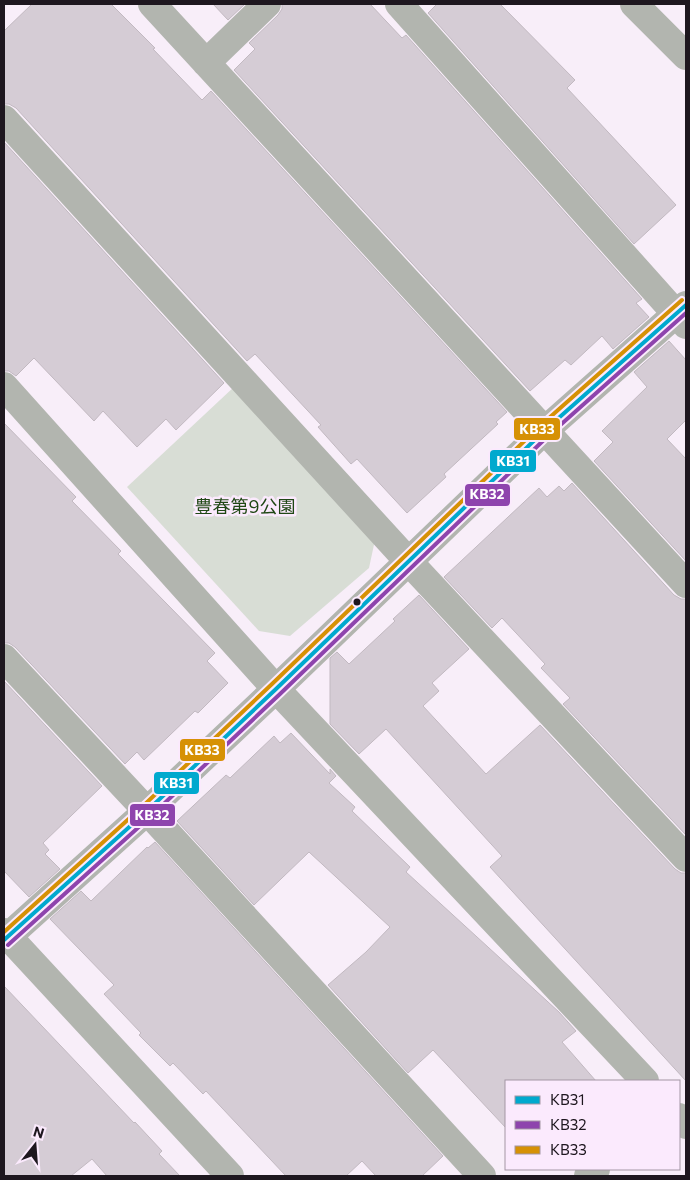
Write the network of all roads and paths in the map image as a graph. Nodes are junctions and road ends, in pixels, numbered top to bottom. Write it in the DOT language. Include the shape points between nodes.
graph roads {
  1 [pos="152,4"];
  2 [pos="267,4"];
  3 [pos="399,4"];
  4 [pos="634,4"];
  5 [pos="686,56"];
  6 [pos="206,63"];
  7 [pos="4,118"];
  8 [pos="683,315"];
  9 [pos="4,386"];
  10 [pos="544,431"];
  11 [pos="409,562"];
  12 [pos="686,584"];
  13 [pos="4,658"];
  14 [pos="276,689"];
  15 [pos="147,811"];
  16 [pos="686,858"];
  17 [pos="5,936"];
  18 [pos="644,1080"];
  19 [pos="230,1176"];
  20 [pos="482,1176"];
  1 -- 6 [label="street"];
  2 -- 6 [label="street"];
  3 -- 8 [label="street"];
  4 -- 5 [label="street"];
  6 -- 10 [label="street"];
  7 -- 11 [label="street"];
  8 -- 10 [label="street"];
  9 -- 14 [label="street"];
  10 -- 11 [label="street"];
  10 -- 12 [label="street"];
  11 -- 14 [label="street"];
  11 -- 16 [label="street"];
  13 -- 15 [label="street"];
  14 -- 15 [label="street"];
  14 -- 18 [label="street"];
  15 -- 17 [label="street"];
  15 -- 20 [label="street"];
  17 -- 19 [label="street"];
}
